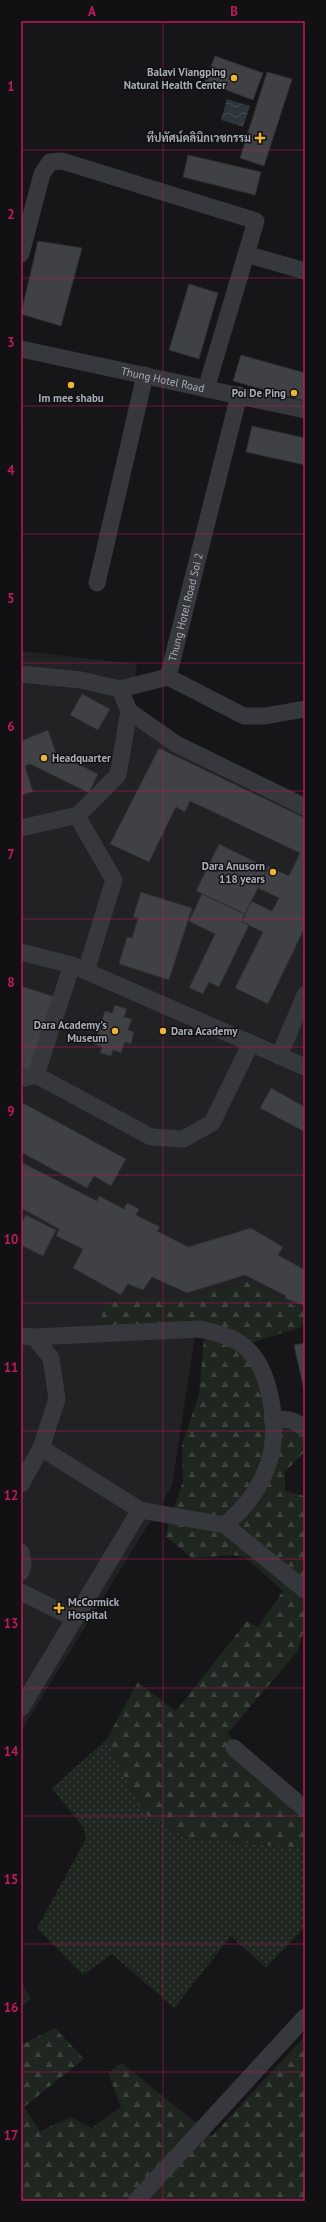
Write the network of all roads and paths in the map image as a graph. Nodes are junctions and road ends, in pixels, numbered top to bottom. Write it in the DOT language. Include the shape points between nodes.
graph roads {
  1 [pos="21,254"];
  2 [pos="246,254"];
  3 [pos="305,271"];
  4 [pos="21,349"];
  5 [pos="145,376"];
  6 [pos="206,388"];
  7 [pos="239,395"];
  8 [pos="305,410"];
  9 [pos="97,583"];
  10 [pos="21,674"];
  11 [pos="168,676"];
  12 [pos="120,689"];
  13 [pos="305,709"];
  14 [pos="129,711"];
  15 [pos="305,807"];
  16 [pos="77,816"];
  17 [pos="21,828"];
  18 [pos="21,952"];
  19 [pos="79,968"];
  20 [pos="305,995"];
  21 [pos="251,1043"];
  22 [pos="279,1056"];
  23 [pos="305,1067"];
  24 [pos="28,1076"];
  25 [pos="28,1337"];
  26 [pos="272,1419"];
  27 [pos="305,1429"];
  28 [pos="41,1448"];
  29 [pos="21,1484"];
  30 [pos="140,1510"];
  31 [pos="225,1525"];
  32 [pos="21,1552"];
  33 [pos="21,1572"];
  34 [pos="305,1590"];
  35 [pos="21,1592"];
  36 [pos="75,1618"];
  37 [pos="21,1708"];
  38 [pos="234,1748"];
  39 [pos="305,1809"];
  40 [pos="305,2017"];
  41 [pos="136,2201"];
  1 -- 2 [label="street" via="42,174 50,162 62,161 256,221"];
  2 -- 3 [label="street"];
  2 -- 6 [label="street"];
  4 -- 5 [label="street, Thung Hotel Road"];
  5 -- 6 [label="street, Thung Hotel Road"];
  5 -- 9 [label="street"];
  6 -- 7 [label="street, Thung Hotel Road"];
  7 -- 8 [label="street, Thung Hotel Road"];
  7 -- 11 [label="street, Thung Hotel Road Soi 2"];
  10 -- 12 [label="street" via="81,680"];
  11 -- 12 [label="street"];
  11 -- 13 [label="street, Thung Hotel Road Soi 2" via="244,716 265,716"];
  12 -- 14 [label="street"];
  14 -- 15 [label="street" via="176,744"];
  14 -- 16 [label="street" via="118,775"];
  16 -- 17 [label="street"];
  16 -- 19 [label="street" via="114,880"];
  18 -- 19 [label="street"];
  19 -- 21 [label="street"];
  19 -- 24 [label="street"];
  20 -- 22 [label="street"];
  21 -- 22 [label="street"];
  21 -- 24 [label="street" via="212,1123 183,1139 151,1137"];
  22 -- 23 [label="street"];
  25 -- 26 [label="street" via="200,1329 226,1336 249,1350 262,1369 271,1402"];
  25 -- 28 [label="street" via="51,1358 57,1399"];
  26 -- 27 [label="street" via="298,1422"];
  26 -- 31 [label="street" via="272,1449 262,1477 250,1500"];
  28 -- 29 [label="street"];
  28 -- 30 [label="street"];
  30 -- 31 [label="street"];
  30 -- 36 [label="street"];
  31 -- 34 [label="street"];
  32 -- 33 [label="street"];
  35 -- 36 [label="street"];
  36 -- 37 [label="street"];
  38 -- 39 [label="street"];
  40 -- 41 [label="street"];
}
